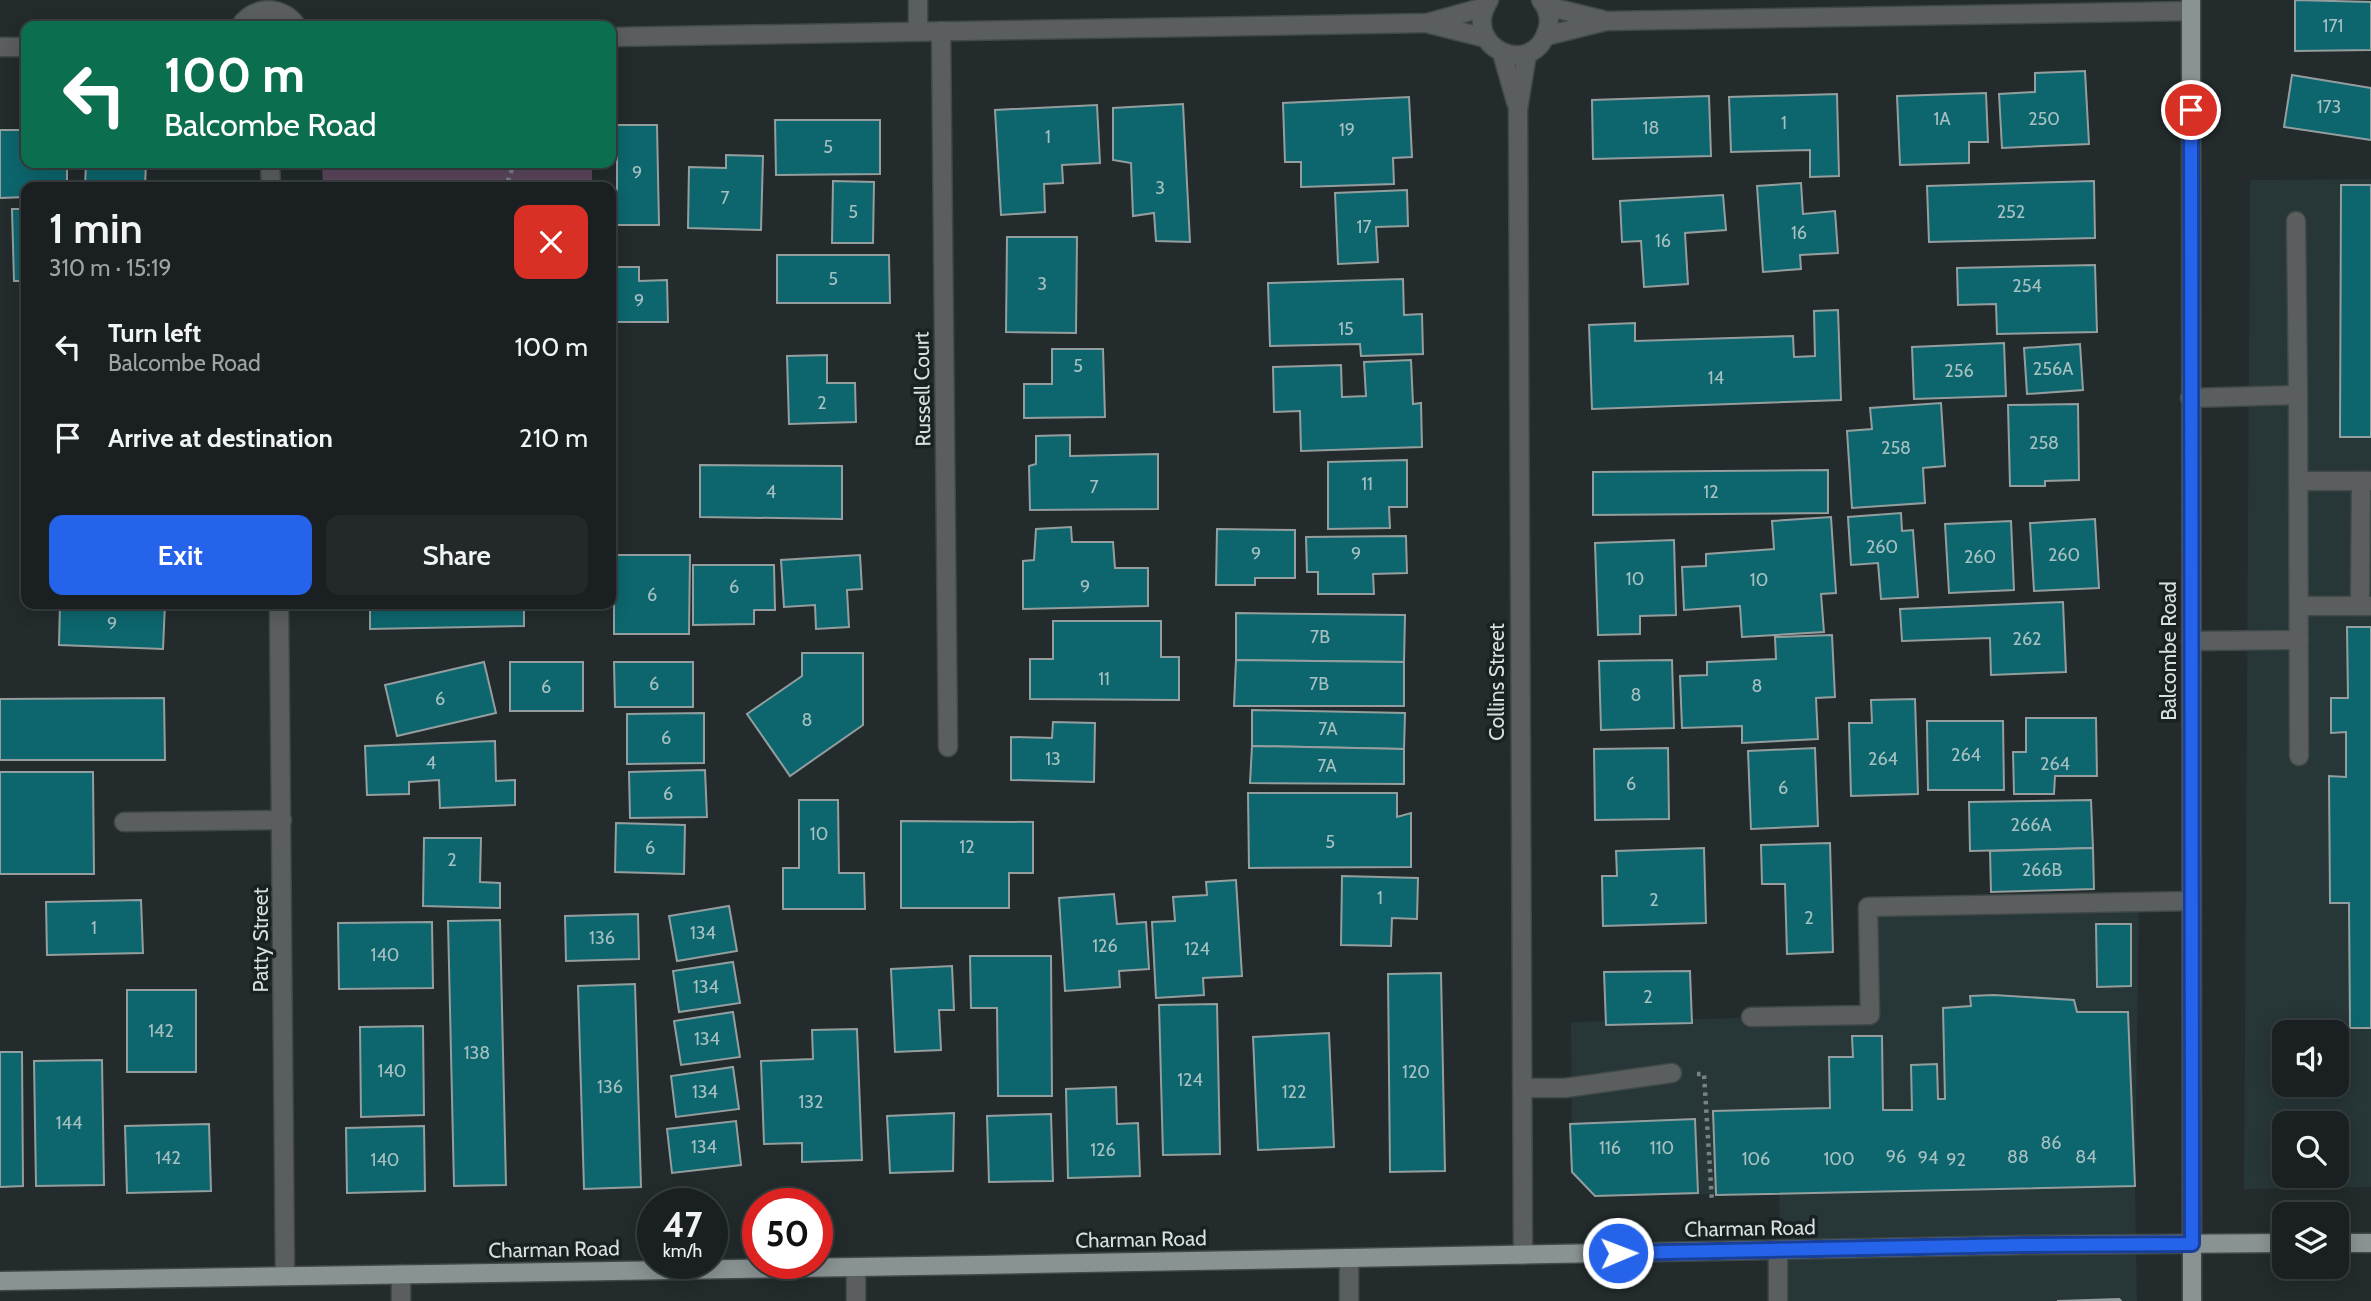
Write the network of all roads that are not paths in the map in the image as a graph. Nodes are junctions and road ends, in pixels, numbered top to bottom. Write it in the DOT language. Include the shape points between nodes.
graph roads {
  1 [pos="918,0"];
  2 [pos="1487,3"];
  3 [pos="1544,3"];
  4 [pos="2191,5"];
  5 [pos="255,6"];
  6 [pos="280,6"];
  7 [pos="244,21"];
  8 [pos="293,21"];
  9 [pos="1606,21"];
  10 [pos="1427,23"];
  11 [pos="918,31"];
  12 [pos="941,31"];
  13 [pos="1546,36"];
  14 [pos="616,37"];
  15 [pos="1486,38"];
  16 [pos="0,47"];
  17 [pos="21,47"];
  18 [pos="1502,53"];
  19 [pos="1527,54"];
  20 [pos="1518,109"];
  21 [pos="2295,221"];
  22 [pos="2298,395"];
  23 [pos="2190,398"];
  24 [pos="2298,481"];
  25 [pos="2366,481"];
  26 [pos="2300,606"];
  27 [pos="2365,606"];
  28 [pos="279,609"];
  29 [pos="2299,640"];
  30 [pos="2191,641"];
  31 [pos="948,747"];
  32 [pos="2299,756"];
  33 [pos="282,820"];
  34 [pos="124,822"];
  35 [pos="2191,901"];
  36 [pos="1751,1017"];
  37 [pos="1672,1073"];
  38 [pos="1522,1088"];
  39 [pos="2272,1243"];
  40 [pos="2349,1243"];
  41 [pos="2371,1243"];
  42 [pos="2192,1244"];
  43 [pos="1778,1250"];
  44 [pos="1523,1255"];
  45 [pos="1349,1258"];
  46 [pos="856,1267"];
  47 [pos="401,1274"];
  48 [pos="285,1276"];
  49 [pos="0,1281"];
  50 [pos="401,1301"];
  51 [pos="856,1301"];
  52 [pos="1349,1301"];
  53 [pos="1778,1301"];
  54 [pos="2192,1301"];
  1 -- 11 [label="street"];
  2 -- 10 [label="street"];
  2 -- 15 [label="street" via="1482,17"];
  3 -- 9 [label="street"];
  3 -- 13 [label="street" via="1549,27"];
  4 -- 9 [label="street"];
  4 -- 23 [label="main road, Balcombe Road"];
  5 -- 6 [label="street" via="263,10"];
  5 -- 7 [label="street"];
  6 -- 8 [label="street"];
  9 -- 13 [label="street"];
  10 -- 12 [label="street"];
  10 -- 15 [label="street"];
  11 -- 12 [label="street"];
  11 -- 14 [label="street"];
  12 -- 31 [label="street, Russell Court"];
  13 -- 19 [label="street"];
  15 -- 18 [label="street"];
  16 -- 17 [label="street"];
  18 -- 19 [label="street"];
  18 -- 20 [label="street, Collins Street"];
  19 -- 20 [label="street, Collins Street"];
  20 -- 38 [label="street, Collins Street"];
  21 -- 22 [label="street"];
  22 -- 23 [label="street"];
  22 -- 24 [label="street"];
  23 -- 30 [label="main road, Balcombe Road"];
  24 -- 25 [label="street"];
  24 -- 26 [label="street"];
  25 -- 27 [label="street"];
  26 -- 27 [label="street"];
  26 -- 29 [label="street"];
  28 -- 33 [label="street, Patty Street"];
  29 -- 30 [label="street"];
  29 -- 32 [label="street"];
  30 -- 35 [label="main road, Balcombe Road"];
  33 -- 34 [label="street"];
  33 -- 48 [label="street, Patty Street"];
  35 -- 36 [label="street" via="1868,907 1870,1015"];
  35 -- 42 [label="main road, Balcombe Road"];
  37 -- 38 [label="street" via="1564,1088"];
  38 -- 44 [label="street, Collins Street"];
  39 -- 42 [label="main road, Charman Road"];
  40 -- 41 [label="main road"];
  42 -- 43 [label="main road, Charman Road"];
  42 -- 54 [label="main road, Balcombe Road"];
  43 -- 44 [label="main road, Charman Road"];
  43 -- 53 [label="street"];
  44 -- 45 [label="main road, Charman Road"];
  45 -- 46 [label="main road, Charman Road"];
  45 -- 52 [label="street"];
  46 -- 47 [label="main road, Charman Road"];
  46 -- 51 [label="street"];
  47 -- 48 [label="main road, Charman Road"];
  47 -- 50 [label="street"];
  48 -- 49 [label="main road, Charman Road"];
}
